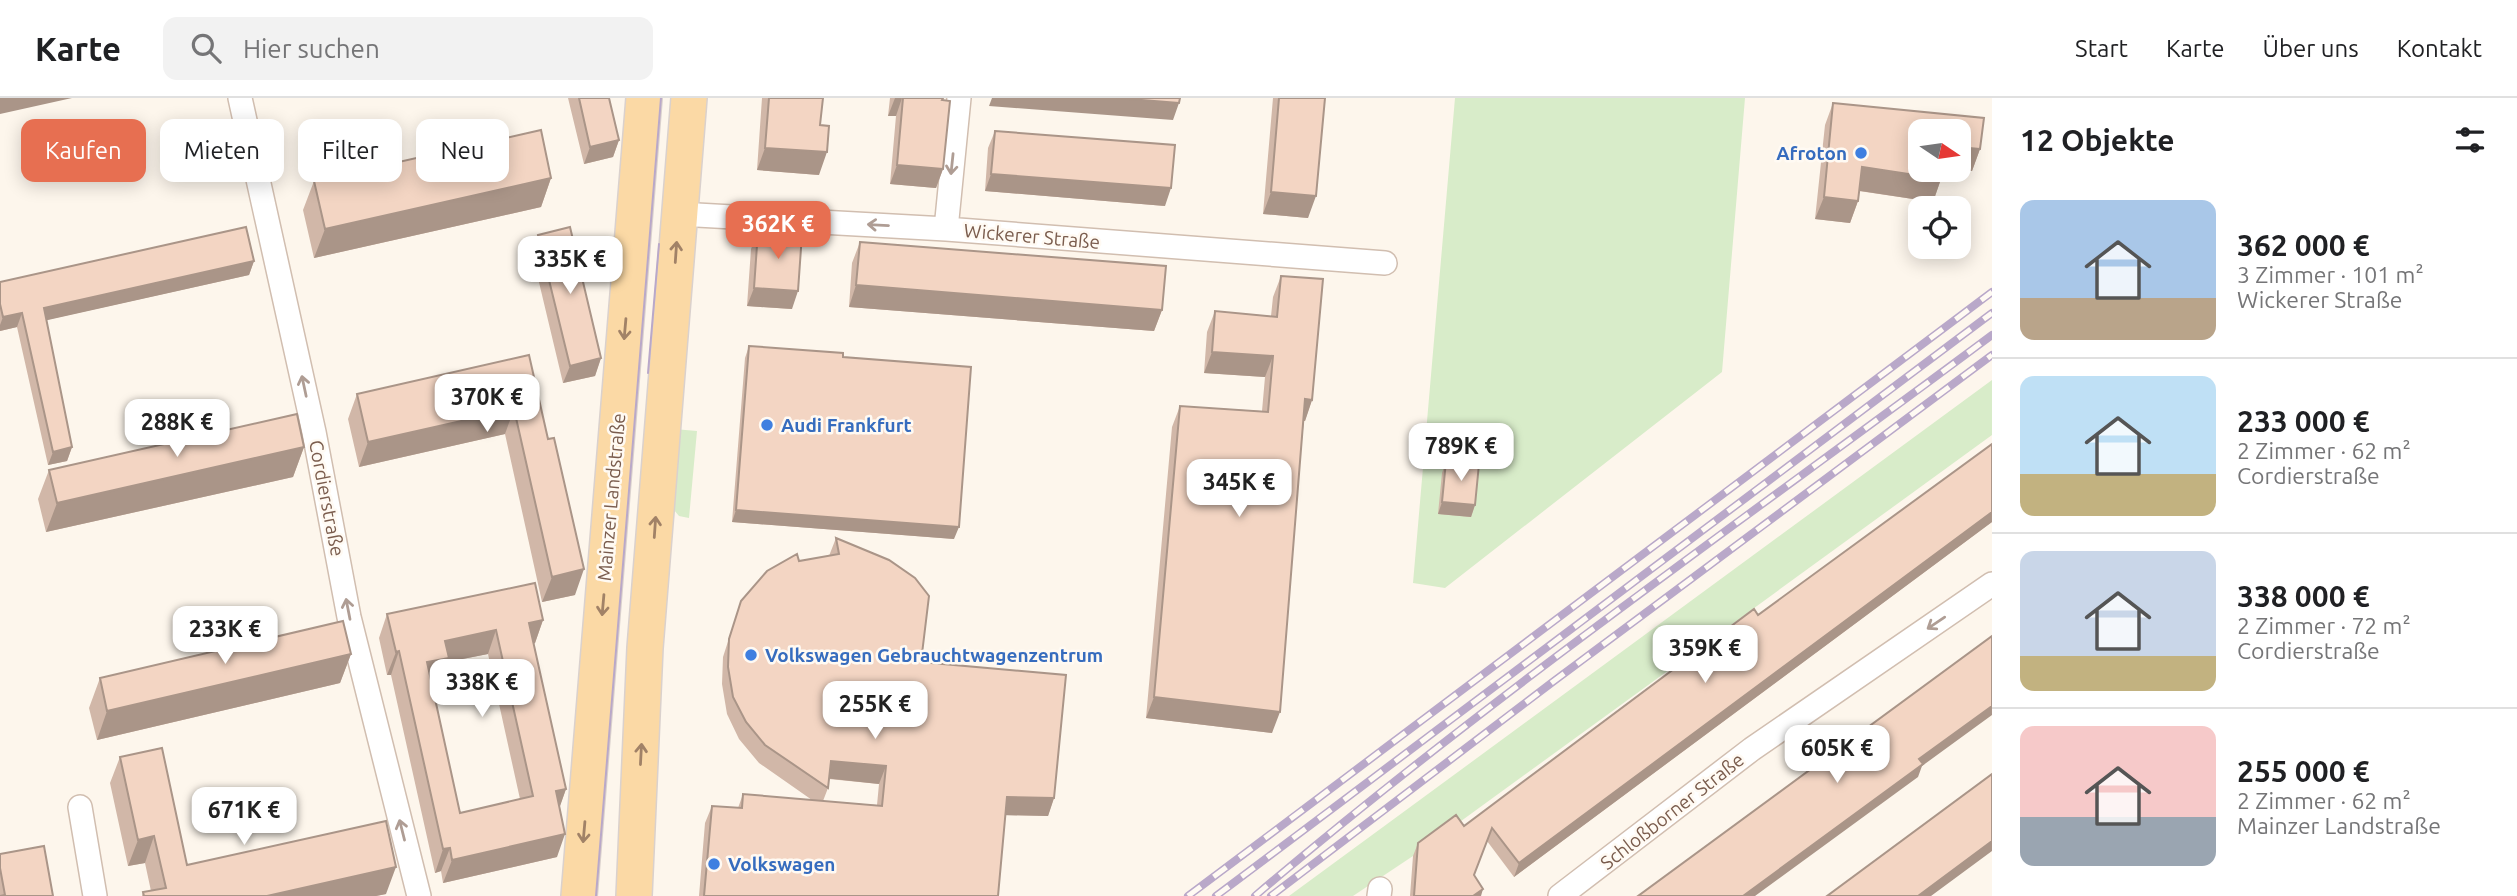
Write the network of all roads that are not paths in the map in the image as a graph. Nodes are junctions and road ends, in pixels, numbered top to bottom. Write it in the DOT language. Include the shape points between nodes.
graph roads {
  1 [pos="240,98"];
  2 [pos="644,98"];
  3 [pos="689,98"];
  4 [pos="959,98"];
  5 [pos="679,214"];
  6 [pos="946,229"];
  7 [pos="1385,263"];
  8 [pos="1992,584"];
  9 [pos="80,807"];
  10 [pos="631,891"];
  11 [pos="94,896"];
  12 [pos="419,896"];
  13 [pos="579,896"];
  14 [pos="1560,896"];
  12 -- 1 [label="street, Cordierstraße, one-way" via="349,617 311,418"];
  2 -- 13 [label="main road, Mainzer Landstraße, one-way"];
  3 -- 5 [label="main road"];
  4 -- 6 [label="street, one-way"];
  6 -- 5 [label="street, Wickerer Straße, one-way"];
  10 -- 5 [label="main road, one-way"];
  6 -- 7 [label="street, Wickerer Straße"];
  8 -- 14 [label="street, Schloßborner Straße, one-way" via="1752,749"];
  9 -- 11 [label="street"];
}
